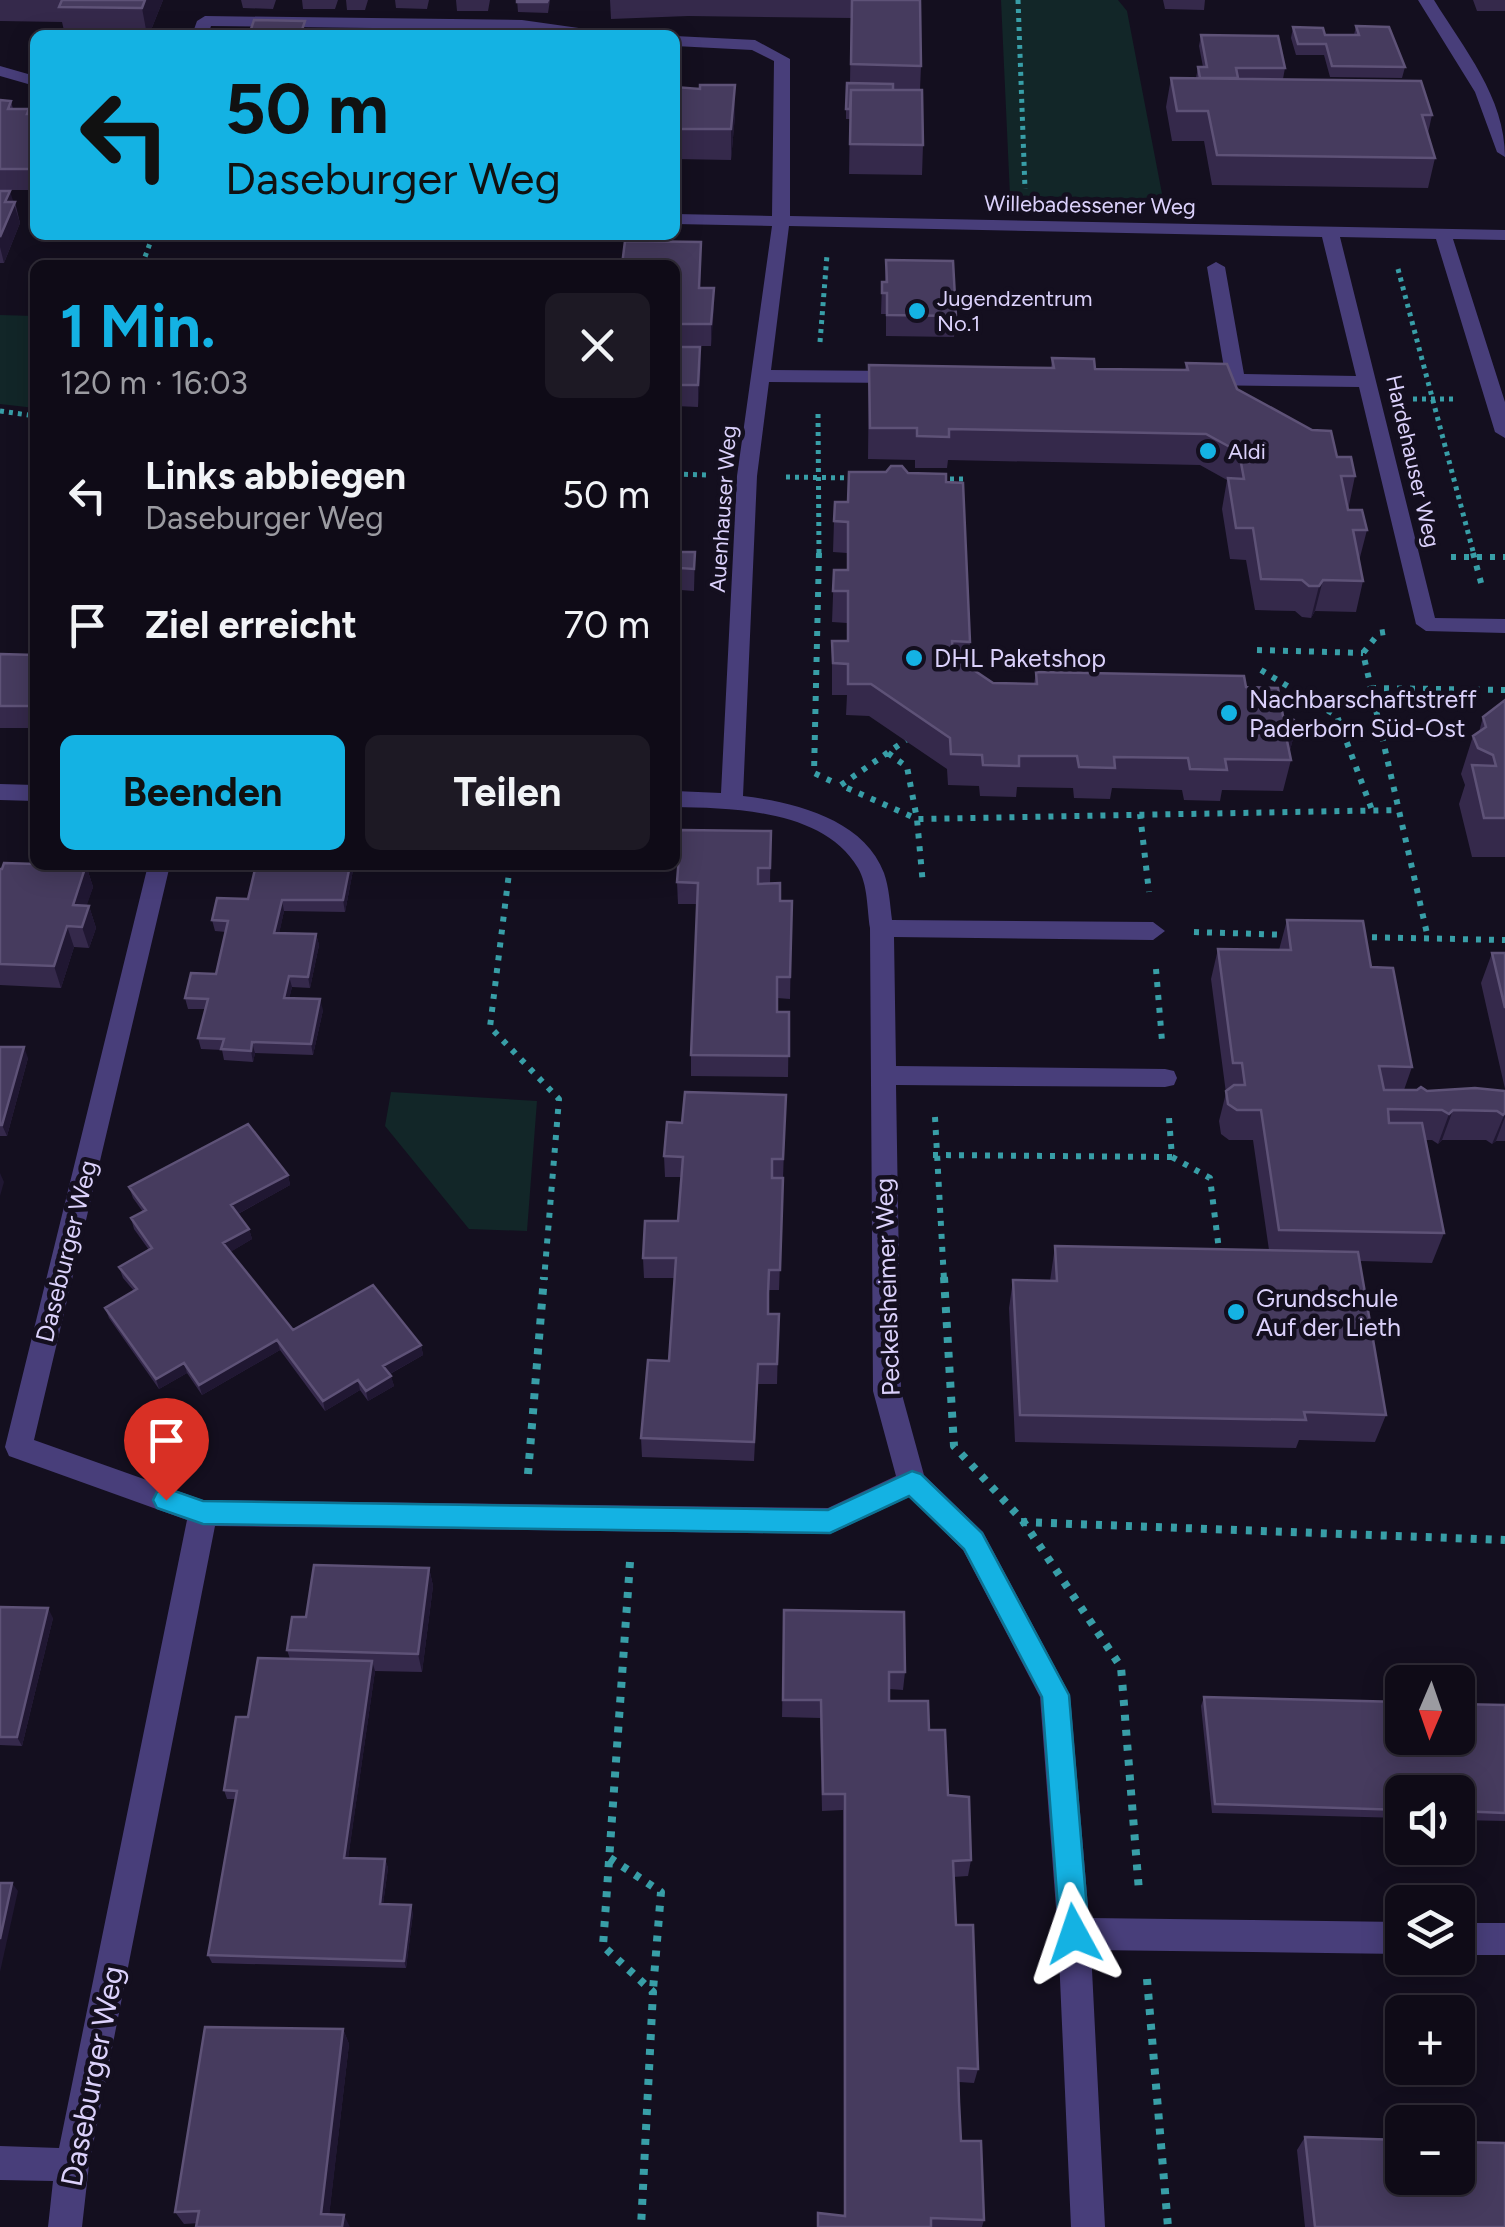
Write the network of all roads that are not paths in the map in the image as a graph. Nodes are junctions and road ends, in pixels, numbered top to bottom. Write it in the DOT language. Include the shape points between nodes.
graph roads {
  1 [pos="1426,0"];
  2 [pos="202,30"];
  3 [pos="557,30"];
  4 [pos="680,41"];
  5 [pos="0,71"];
  6 [pos="30,80"];
  7 [pos="1505,151"];
  8 [pos="680,219"];
  9 [pos="781,224"];
  10 [pos="1330,233"];
  11 [pos="1443,234"];
  12 [pos="1505,235"];
  13 [pos="1216,267"];
  14 [pos="760,376"];
  15 [pos="916,377"];
  16 [pos="1175,379"];
  17 [pos="1235,379"];
  18 [pos="1371,390"];
  19 [pos="1500,400"];
  20 [pos="1505,432"];
  21 [pos="1498,625"];
  22 [pos="0,792"];
  23 [pos="30,793"];
  24 [pos="680,798"];
  25 [pos="732,799"];
  26 [pos="157,870"];
  27 [pos="882,928"];
  28 [pos="1153,931"];
  29 [pos="884,1075"];
  30 [pos="1165,1078"];
  31 [pos="9,1447"];
  32 [pos="912,1482"];
  33 [pos="203,1513"];
  34 [pos="1074,1934"];
  35 [pos="1385,1938"];
  36 [pos="1475,1939"];
  37 [pos="1505,1939"];
  38 [pos="0,2163"];
  39 [pos="72,2166"];
  40 [pos="65,2227"];
  41 [pos="1088,2227"];
  1 -- 7 [label="street" via="1483,92"];
  2 -- 3 [label="street" via="205,21"];
  4 -- 9 [label="street, Auenhauser Weg" via="755,45 782,59"];
  5 -- 6 [label="street"];
  8 -- 9 [label="street, Willebadessener Weg"];
  9 -- 10 [label="street, Willebadessener Weg"];
  9 -- 14 [label="street, Auenhauser Weg"];
  10 -- 11 [label="street, Willebadessener Weg"];
  10 -- 18 [label="street, Hardehauser Weg"];
  11 -- 12 [label="street, Willebadessener Weg"];
  11 -- 19 [label="street"];
  13 -- 17 [label="street"];
  14 -- 15 [label="street"];
  14 -- 25 [label="street, Auenhauser Weg" via="747,476"];
  16 -- 17 [label="street"];
  17 -- 18 [label="street"];
  18 -- 21 [label="street, Hardehauser Weg" via="1426,624"];
  19 -- 20 [label="street"];
  22 -- 23 [label="street"];
  24 -- 25 [label="street, Peckelsheimer Weg"];
  25 -- 27 [label="street, Peckelsheimer Weg" via="836,831 870,867"];
  26 -- 31 [label="street, Daseburger Weg"];
  27 -- 28 [label="street"];
  27 -- 29 [label="street, Peckelsheimer Weg"];
  29 -- 30 [label="street"];
  29 -- 32 [label="street, Peckelsheimer Weg" via="888,1391"];
  31 -- 33 [label="street, Daseburger Weg"];
  32 -- 33 [label="street, Daseburger Weg" via="830,1521"];
  32 -- 34 [label="street" via="973,1541 1056,1695"];
  33 -- 39 [label="street, Daseburger Weg"];
  34 -- 35 [label="street"];
  34 -- 41 [label="street"];
  36 -- 37 [label="street"];
  38 -- 39 [label="street"];
  39 -- 40 [label="street, Daseburger Weg"];
}
